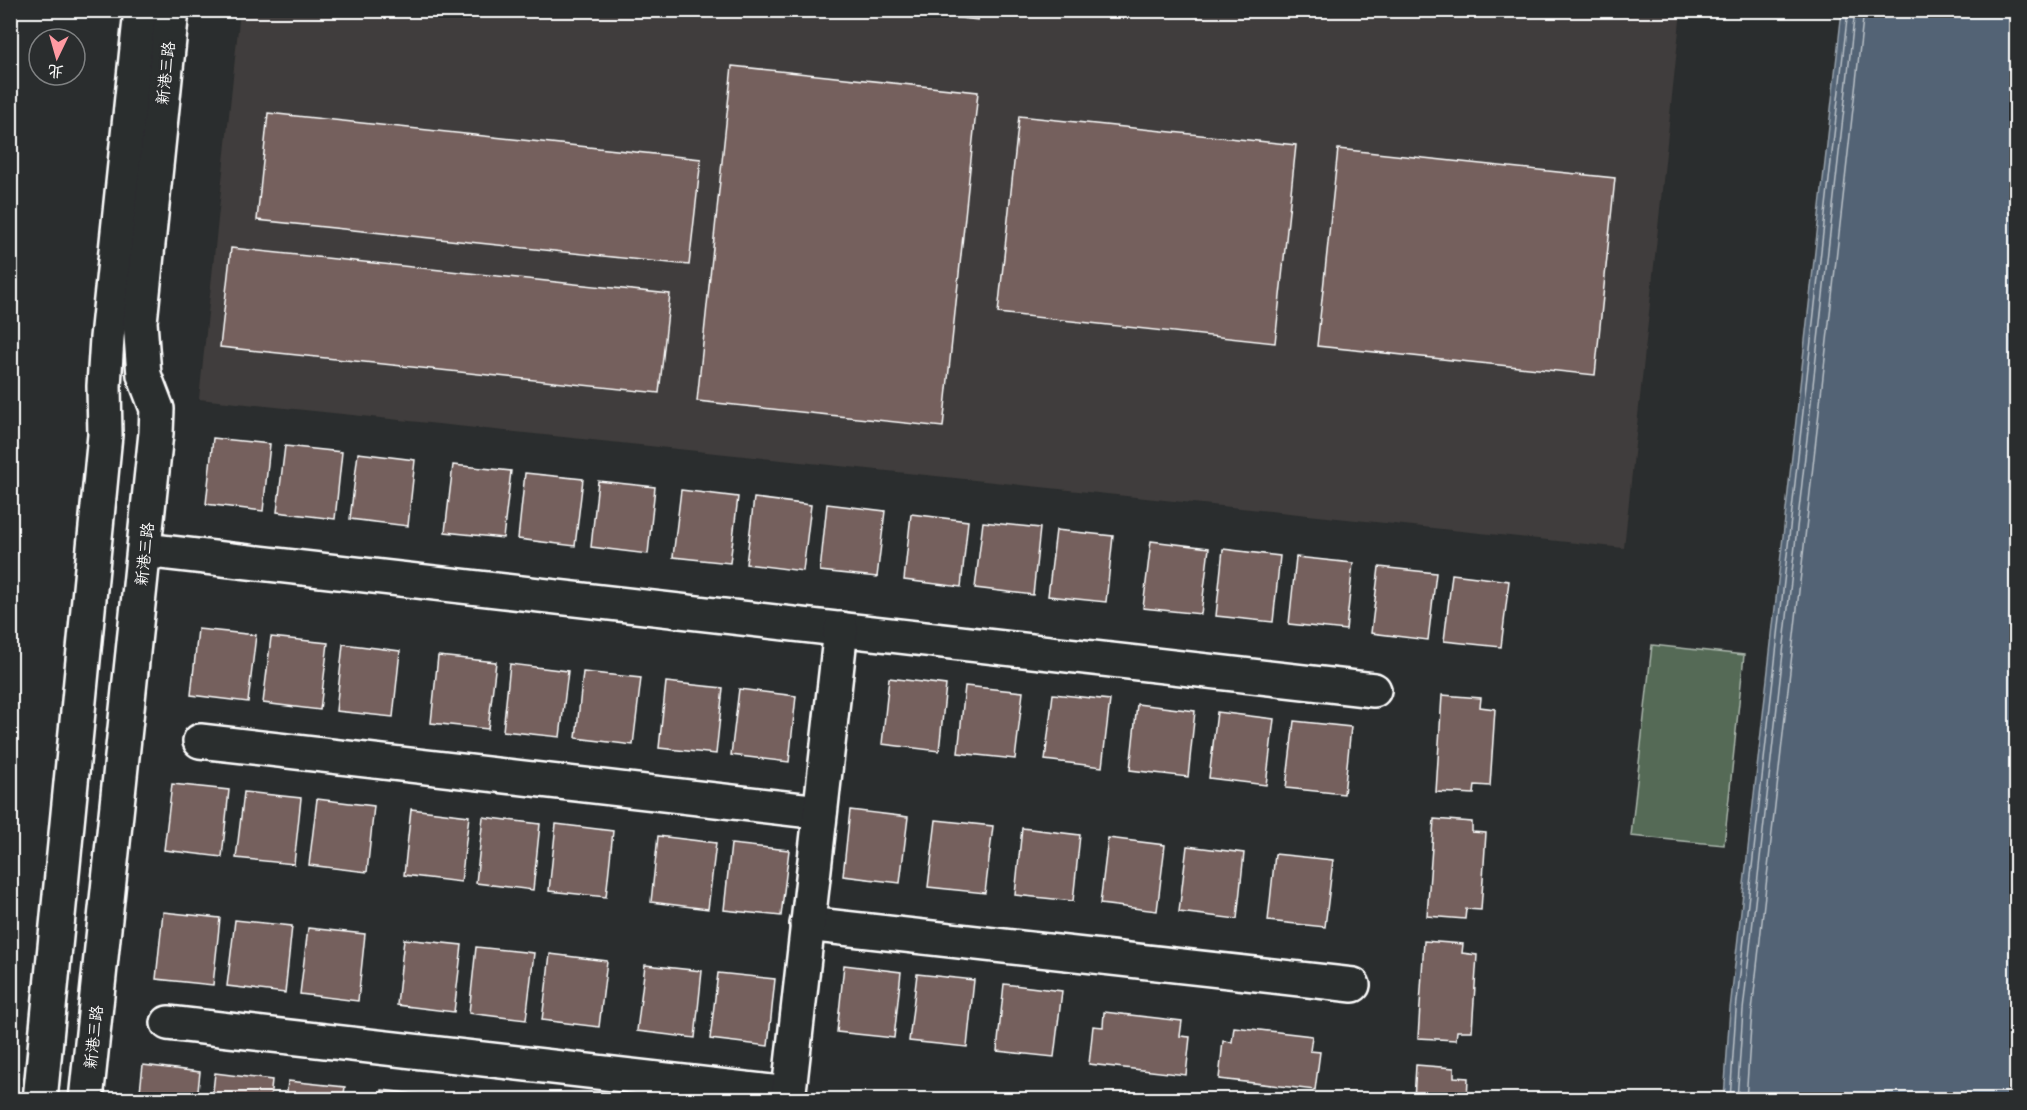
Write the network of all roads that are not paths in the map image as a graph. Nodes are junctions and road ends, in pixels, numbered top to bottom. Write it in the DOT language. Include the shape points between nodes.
graph roads {
  1 [pos="141,10"];
  2 [pos="172,10"];
  3 [pos="144,550"];
  4 [pos="841,629"];
  5 [pos="1374,690"];
  6 [pos="200,741"];
  7 [pos="820,812"];
  8 [pos="807,924"];
  9 [pos="1353,986"];
  10 [pos="168,1023"];
  11 [pos="788,1097"];
  12 [pos="40,1100"];
  13 [pos="86,1100"];
  1 -- 12 [label="street, 新港三路" via="107,338 105,435"];
  2 -- 3 [label="street, 新港三路" via="140,322 144,375 157,409"];
  3 -- 4 [label="street"];
  3 -- 13 [label="street, 新港三路"];
  4 -- 5 [label="street"];
  4 -- 7 [label="street"];
  6 -- 7 [label="street"];
  7 -- 8 [label="street"];
  8 -- 9 [label="street"];
  8 -- 11 [label="street"];
  10 -- 11 [label="street"];
}
